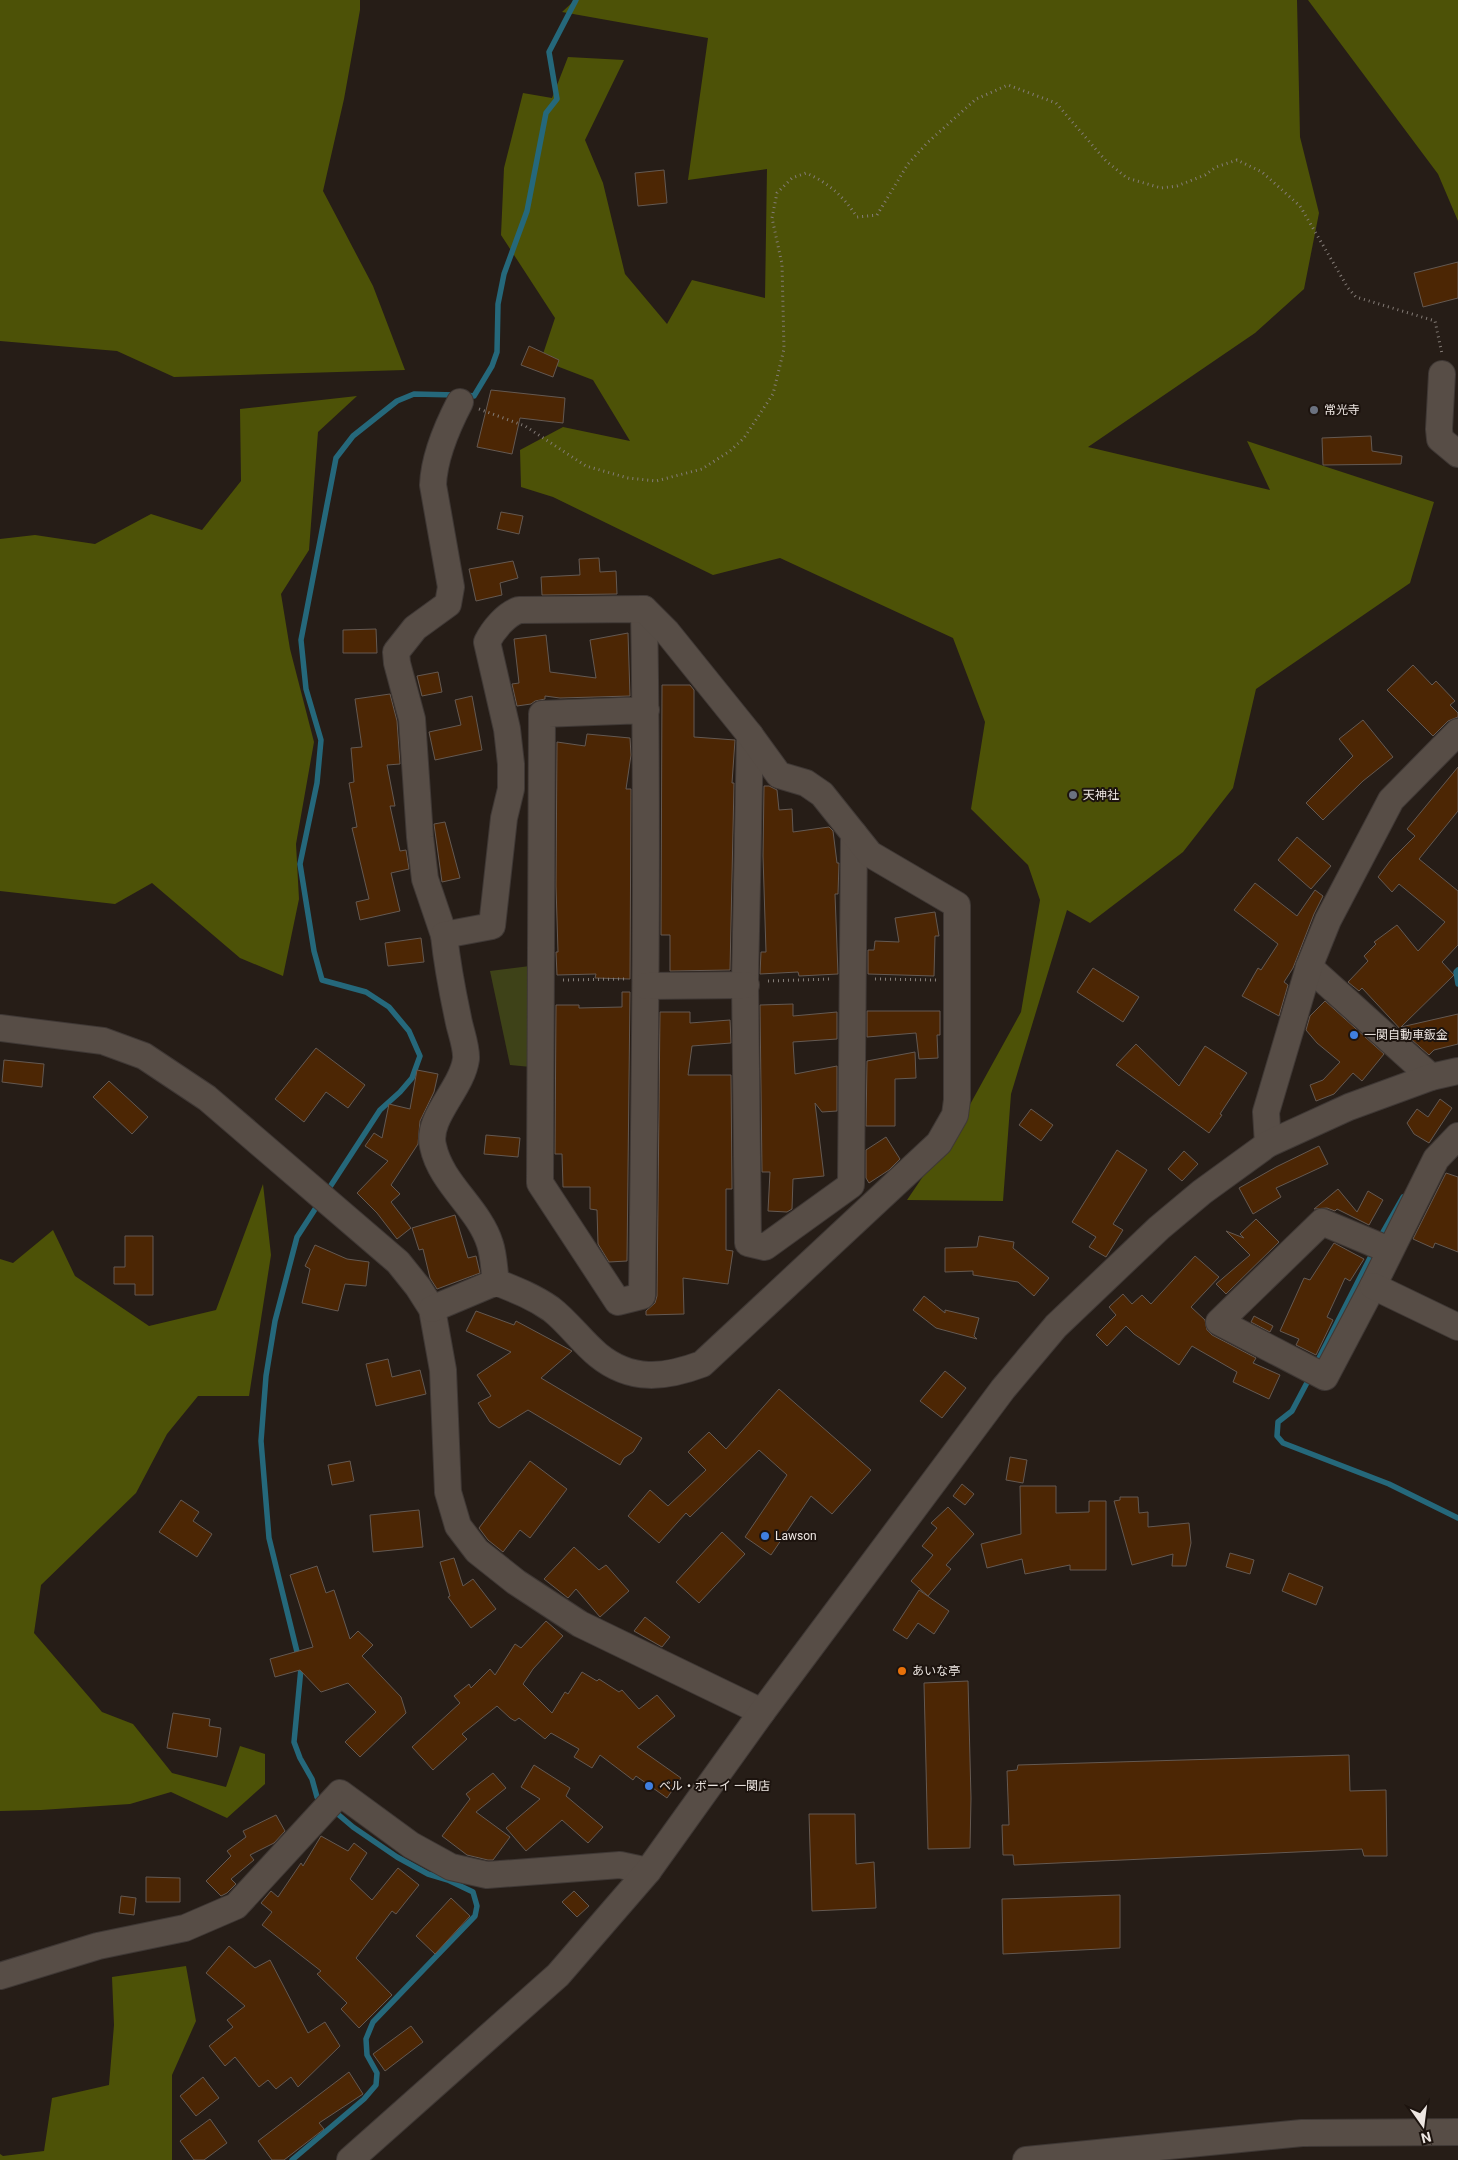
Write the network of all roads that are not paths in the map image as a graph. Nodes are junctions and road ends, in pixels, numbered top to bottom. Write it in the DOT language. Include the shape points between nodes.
graph roads {
  1 [pos="1442,374"];
  2 [pos="460,402"];
  3 [pos="1458,454"];
  4 [pos="644,609"];
  5 [pos="646,710"];
  6 [pos="1458,732"];
  7 [pos="750,734"];
  8 [pos="854,834"];
  9 [pos="444,935"];
  10 [pos="1309,967"];
  11 [pos="645,982"];
  12 [pos="746,985"];
  13 [pos="0,1028"];
  14 [pos="1458,1071"];
  15 [pos="1431,1076"];
  16 [pos="1458,1136"];
  17 [pos="1268,1144"];
  18 [pos="1389,1250"];
  19 [pos="496,1282"];
  20 [pos="1373,1286"];
  21 [pos="432,1309"];
  22 [pos="1458,1327"];
  23 [pos="762,1712"];
  24 [pos="648,1872"];
  25 [pos="0,1976"];
  26 [pos="1458,2132"];
  27 [pos="350,2160"];
  28 [pos="1026,2160"];
  1 -- 3 [label="street" via="1440,439"];
  2 -- 9 [label="street" via="448,425 433,475 450,587 448,604 415,628 396,652 412,719 425,879"];
  4 -- 5 [label="street"];
  4 -- 7 [label="street" via="667,632"];
  4 -- 9 [label="street" via="519,610 512,612 491,634 487,642 507,729 511,764 511,789 504,818 492,926"];
  5 -- 11 [label="street"];
  5 -- 11 [label="street" via="542,714 540,1183 618,1302 642,1296"];
  6 -- 10 [label="street" via="1390,800 1328,920"];
  7 -- 8 [label="street" via="779,775 806,783 822,794"];
  7 -- 12 [label="street"];
  8 -- 12 [label="street" via="851,1185 765,1248 748,1243"];
  8 -- 19 [label="street" via="870,854 957,905 957,1100 955,1116 939,1143 702,1364 682,1371 646,1376 628,1371 598,1355 553,1310 531,1296"];
  9 -- 19 [label="street" via="448,973 466,1058 457,1086 433,1128 432,1145 440,1167 475,1216 490,1244"];
  10 -- 15 [label="street"];
  10 -- 17 [label="street" via="1266,1112"];
  11 -- 12 [label="street"];
  13 -- 21 [label="street" via="103,1041 144,1056 174,1075 207,1098 398,1262"];
  14 -- 15 [label="street"];
  15 -- 17 [label="street" via="1349,1107"];
  16 -- 18 [label="street" via="1436,1159"];
  17 -- 23 [label="street" via="1159,1228 1056,1326 1003,1390"];
  18 -- 20 [label="street"];
  18 -- 20 [label="street" via="1322,1222 1219,1322 1325,1377"];
  19 -- 21 [label="street"];
  20 -- 22 [label="street"];
  21 -- 23 [label="street" via="443,1370 448,1492 458,1526 477,1551 516,1582 580,1624"];
  23 -- 24 [label="street"];
  24 -- 25 [label="street" via="620,1865 487,1875 452,1867 411,1846 340,1793 236,1906 186,1928 98,1946"];
  24 -- 27 [label="street" via="558,1975"];
  26 -- 28 [label="street" via="1302,2132"];
}
